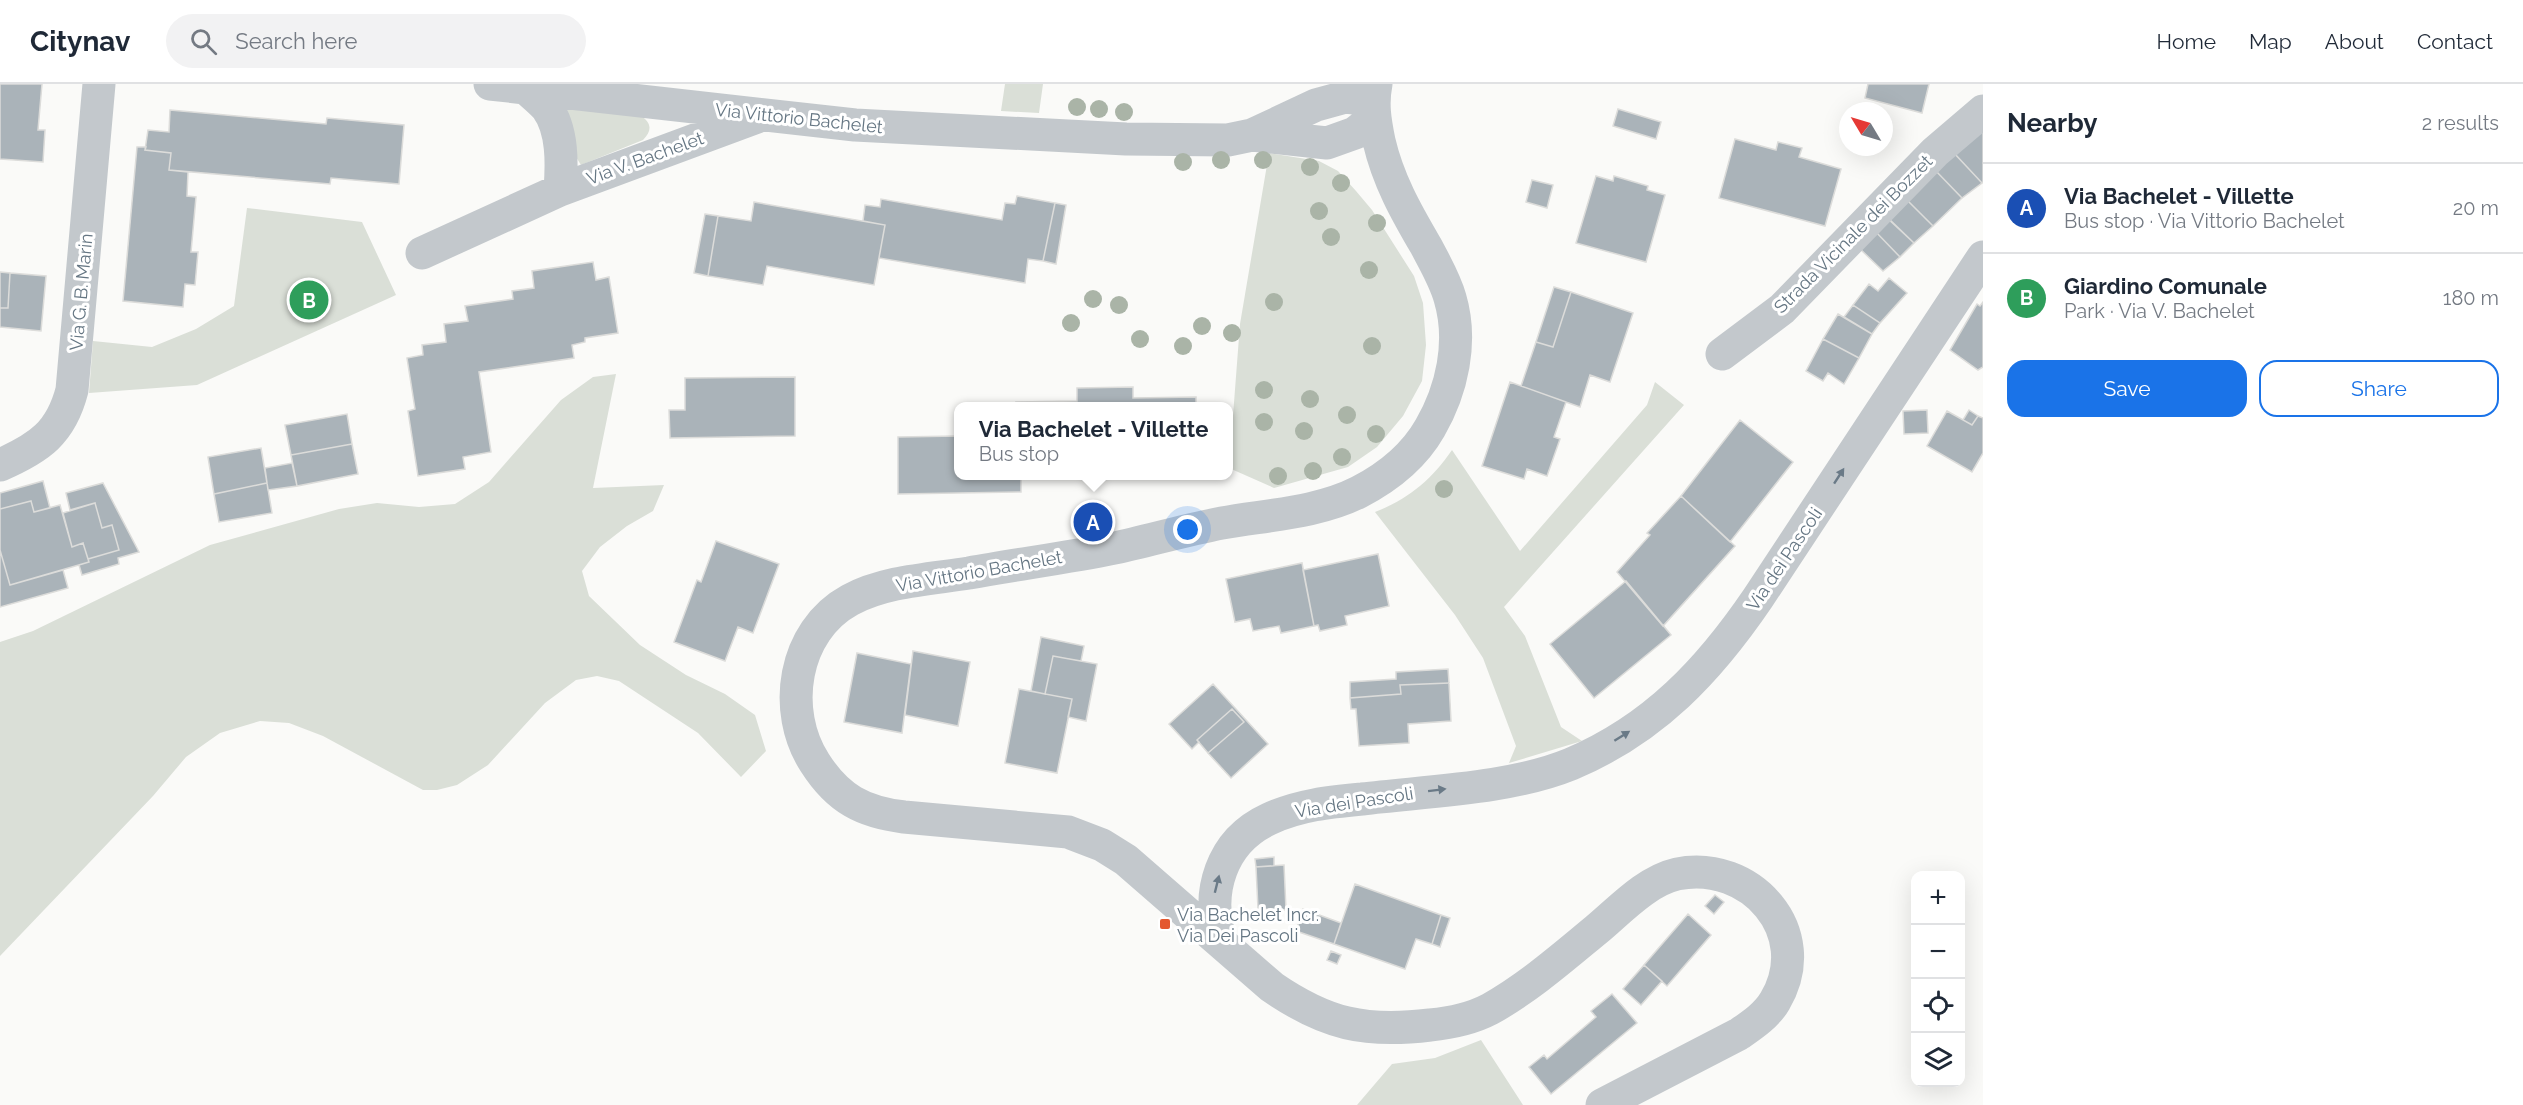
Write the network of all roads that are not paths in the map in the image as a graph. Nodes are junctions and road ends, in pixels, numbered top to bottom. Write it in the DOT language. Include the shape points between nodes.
graph roads {
  1 [pos="99,84"];
  2 [pos="490,84"];
  3 [pos="1343,84"];
  4 [pos="526,88"];
  5 [pos="1374,100"];
  6 [pos="1316,105"];
  7 [pos="1983,111"];
  8 [pos="764,114"];
  9 [pos="1252,135"];
  10 [pos="1327,142"];
  11 [pos="560,190"];
  12 [pos="1397,194"];
  13 [pos="422,253"];
  14 [pos="1983,258"];
  15 [pos="1722,354"];
  16 [pos="0,465"];
  17 [pos="1221,941"];
  18 [pos="1602,1105"];
  1 -- 16 [label="street, Via G. B. Marin" via="72,390 66,412 56,428 20,456"];
  2 -- 4 [label="street, Via Vittorio Bachelet"];
  3 -- 6 [label="street"];
  4 -- 8 [label="street, Via Vittorio Bachelet"];
  4 -- 11 [label="street, Via V. Bachelet" via="547,109 558,136"];
  5 -- 6 [label="street, Via Vittorio Bachelet" via="1345,97"];
  5 -- 10 [label="street, Via Vittorio Bachelet" via="1355,133"];
  5 -- 12 [label="street, Via Vittorio Bachelet" via="1385,168"];
  6 -- 9 [label="street, Via Vittorio Bachelet"];
  7 -- 15 [label="street, Strada Vicinale dei Bozzet" via="1935,152 1782,309"];
  8 -- 9 [label="street, Via Vittorio Bachelet" via="933,130 1114,138 1228,140"];
  8 -- 11 [label="street, Via V. Bachelet"];
  9 -- 10 [label="street, Via Vittorio Bachelet"];
  10 -- 12 [label="street" via="1358,158"];
  11 -- 13 [label="street, Via V. Bachelet"];
  12 -- 17 [label="street, Via Vittorio Bachelet" via="1450,297 1455,349 1452,377 1442,407 1428,432 1395,469 1357,493 1315,506 872,591 843,605 822,625 801,663 796,682 798,724 810,756 830,784 859,806 880,814 1082,836 1126,860"];
  17 -- 14 [label="street, Via dei Pascoli, one-way" via="1214,904 1222,866 1237,843 1268,819 1322,803 1509,782 1553,770 1620,737 1659,711 1697,678 1746,616"];
  17 -- 18 [label="street" via="1272,987 1324,1017 1384,1029 1427,1026 1460,1022 1489,1009 1539,977 1648,887 1675,874 1720,874 1745,883 1772,909 1786,945 1787,967 1775,1001 1739,1034"];
}
